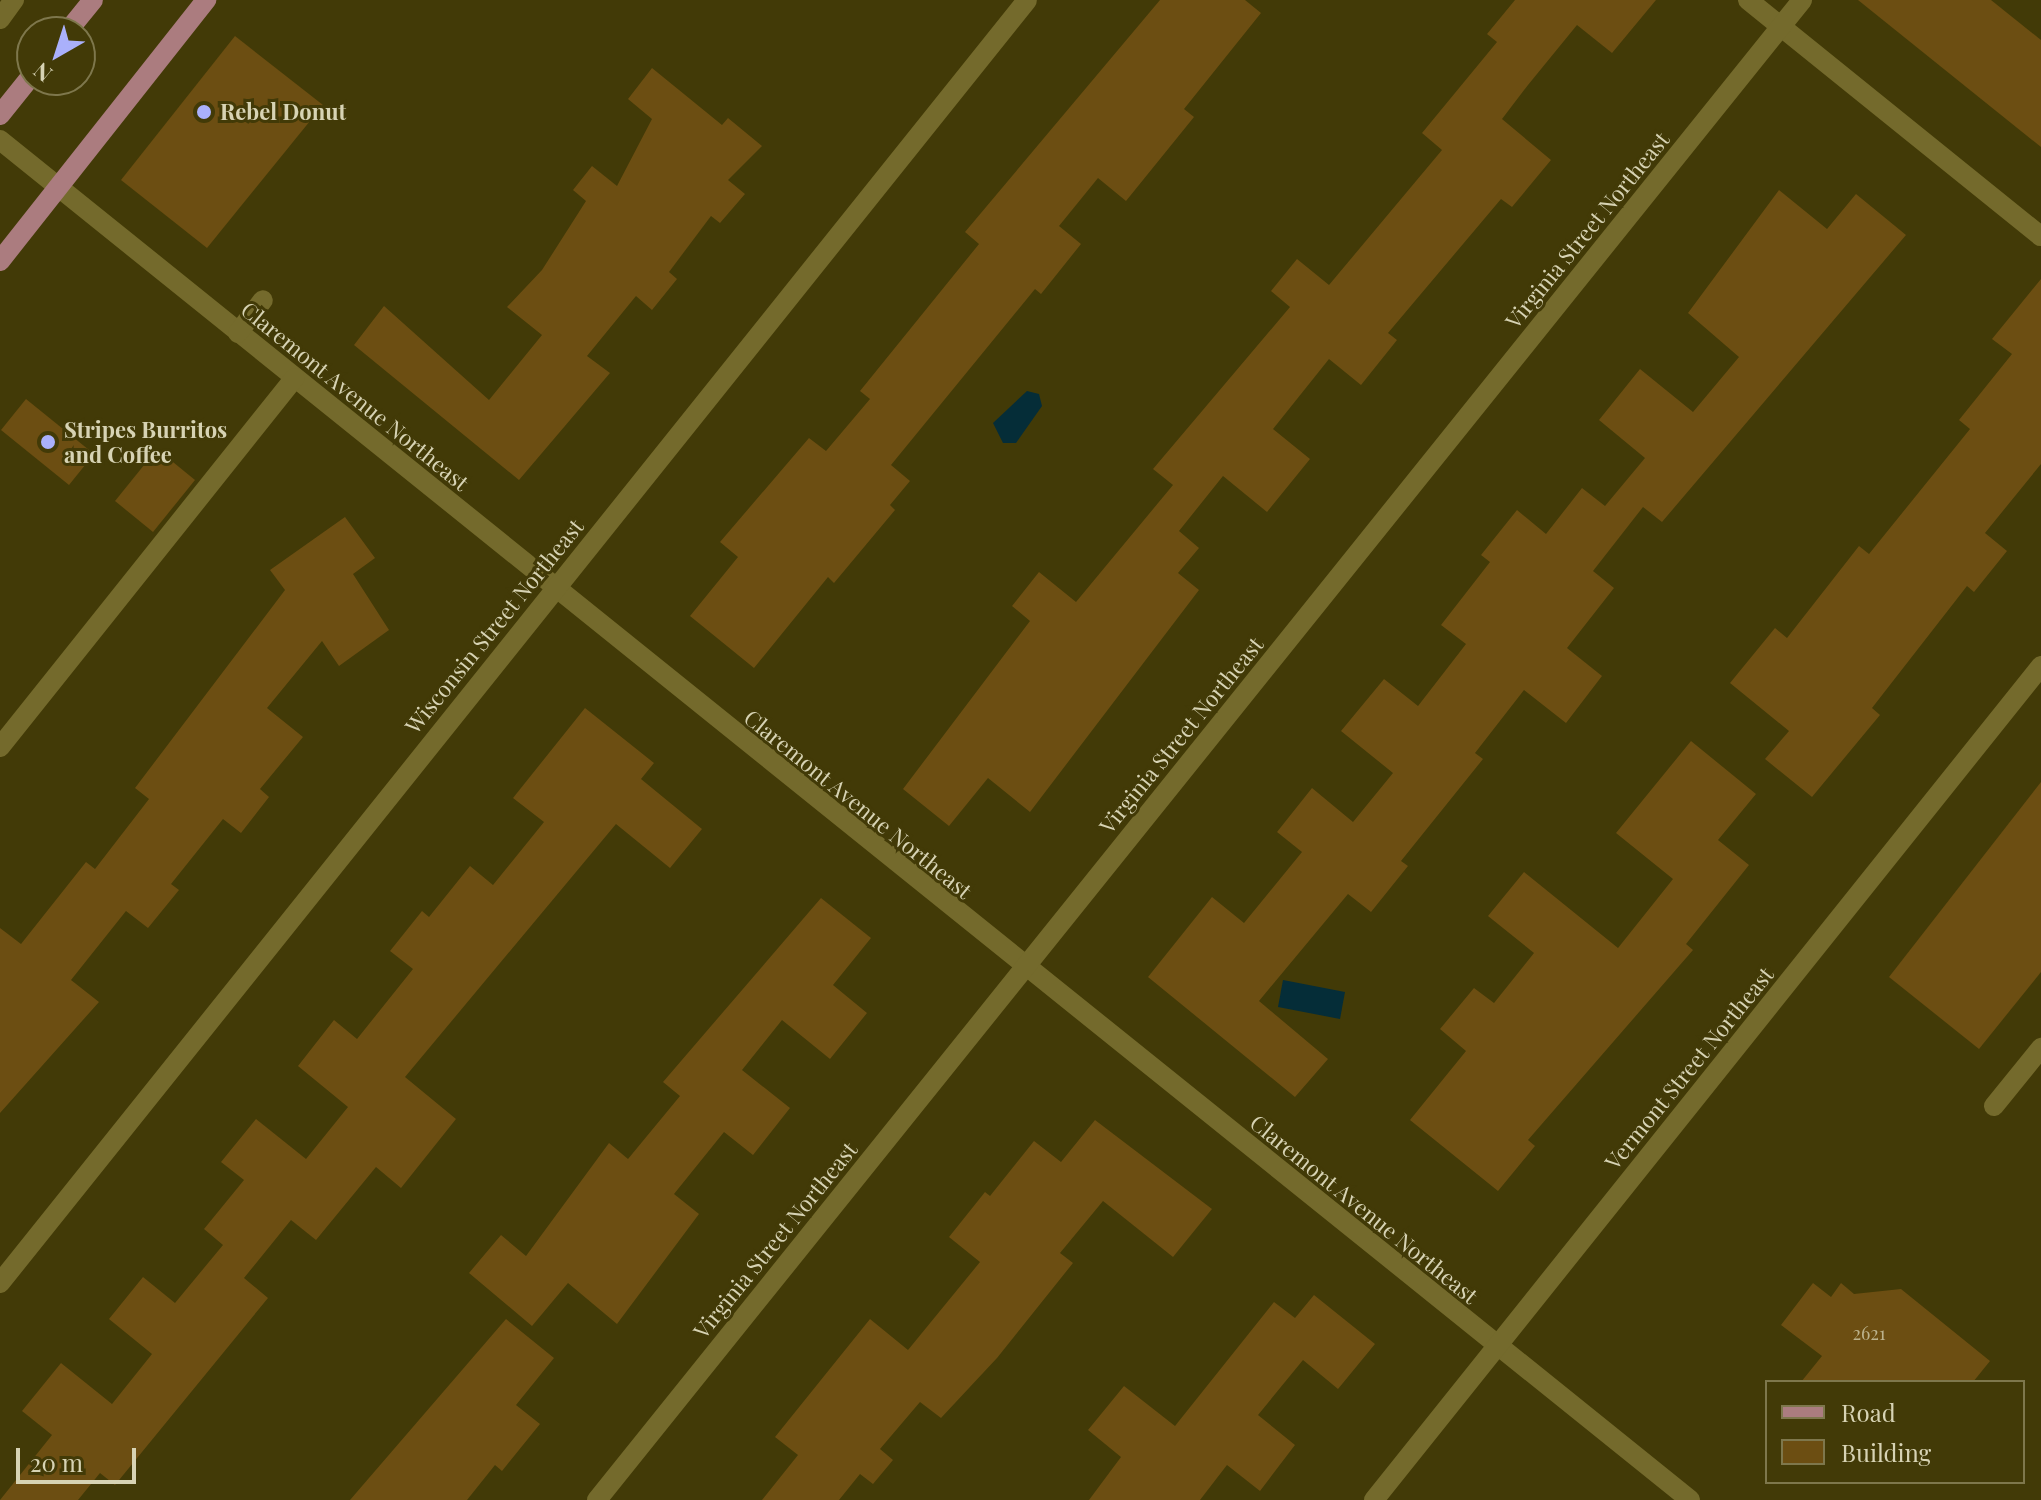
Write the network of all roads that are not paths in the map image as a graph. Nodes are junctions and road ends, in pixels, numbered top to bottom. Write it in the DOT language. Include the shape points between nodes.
graph roads {
  1 [pos="14,0"];
  2 [pos="93,0"];
  3 [pos="206,0"];
  4 [pos="1027,0"];
  5 [pos="1748,0"];
  6 [pos="1802,0"];
  7 [pos="80,16"];
  8 [pos="0,19"];
  9 [pos="1782,26"];
  10 [pos="16,95"];
  11 [pos="0,115"];
  12 [pos="0,140"];
  13 [pos="59,187"];
  14 [pos="2041,236"];
  15 [pos="0,261"];
  16 [pos="263,300"];
  17 [pos="238,333"];
  18 [pos="295,378"];
  19 [pos="555,589"];
  20 [pos="2041,666"];
  21 [pos="0,747"];
  22 [pos="1024,969"];
  23 [pos="2041,1048"];
  24 [pos="1994,1106"];
  25 [pos="0,1283"];
  26 [pos="1497,1346"];
  27 [pos="597,1500"];
  28 [pos="1374,1500"];
  29 [pos="1690,1500"];
  1 -- 8 [label="street"];
  2 -- 7 [label="main road"];
  3 -- 13 [label="main road"];
  4 -- 19 [label="street, Wisconsin Street Northeast"];
  5 -- 9 [label="street"];
  6 -- 9 [label="street, Virginia Street Northeast"];
  9 -- 14 [label="street"];
  9 -- 22 [label="street, Virginia Street Northeast"];
  10 -- 11 [label="main road"];
  12 -- 13 [label="street, Claremont Avenue Northeast"];
  13 -- 15 [label="main road"];
  13 -- 17 [label="street, Claremont Avenue Northeast"];
  16 -- 17 [label="street"];
  17 -- 18 [label="street, Claremont Avenue Northeast"];
  18 -- 19 [label="street, Claremont Avenue Northeast"];
  18 -- 21 [label="street"];
  19 -- 22 [label="street, Claremont Avenue Northeast"];
  19 -- 25 [label="street, Wisconsin Street Northeast"];
  20 -- 26 [label="street, Vermont Street Northeast"];
  22 -- 26 [label="street, Claremont Avenue Northeast"];
  22 -- 27 [label="street, Virginia Street Northeast"];
  23 -- 24 [label="street"];
  26 -- 28 [label="street, Vermont Street Northeast"];
  26 -- 29 [label="street, Claremont Avenue Northeast"];
}
